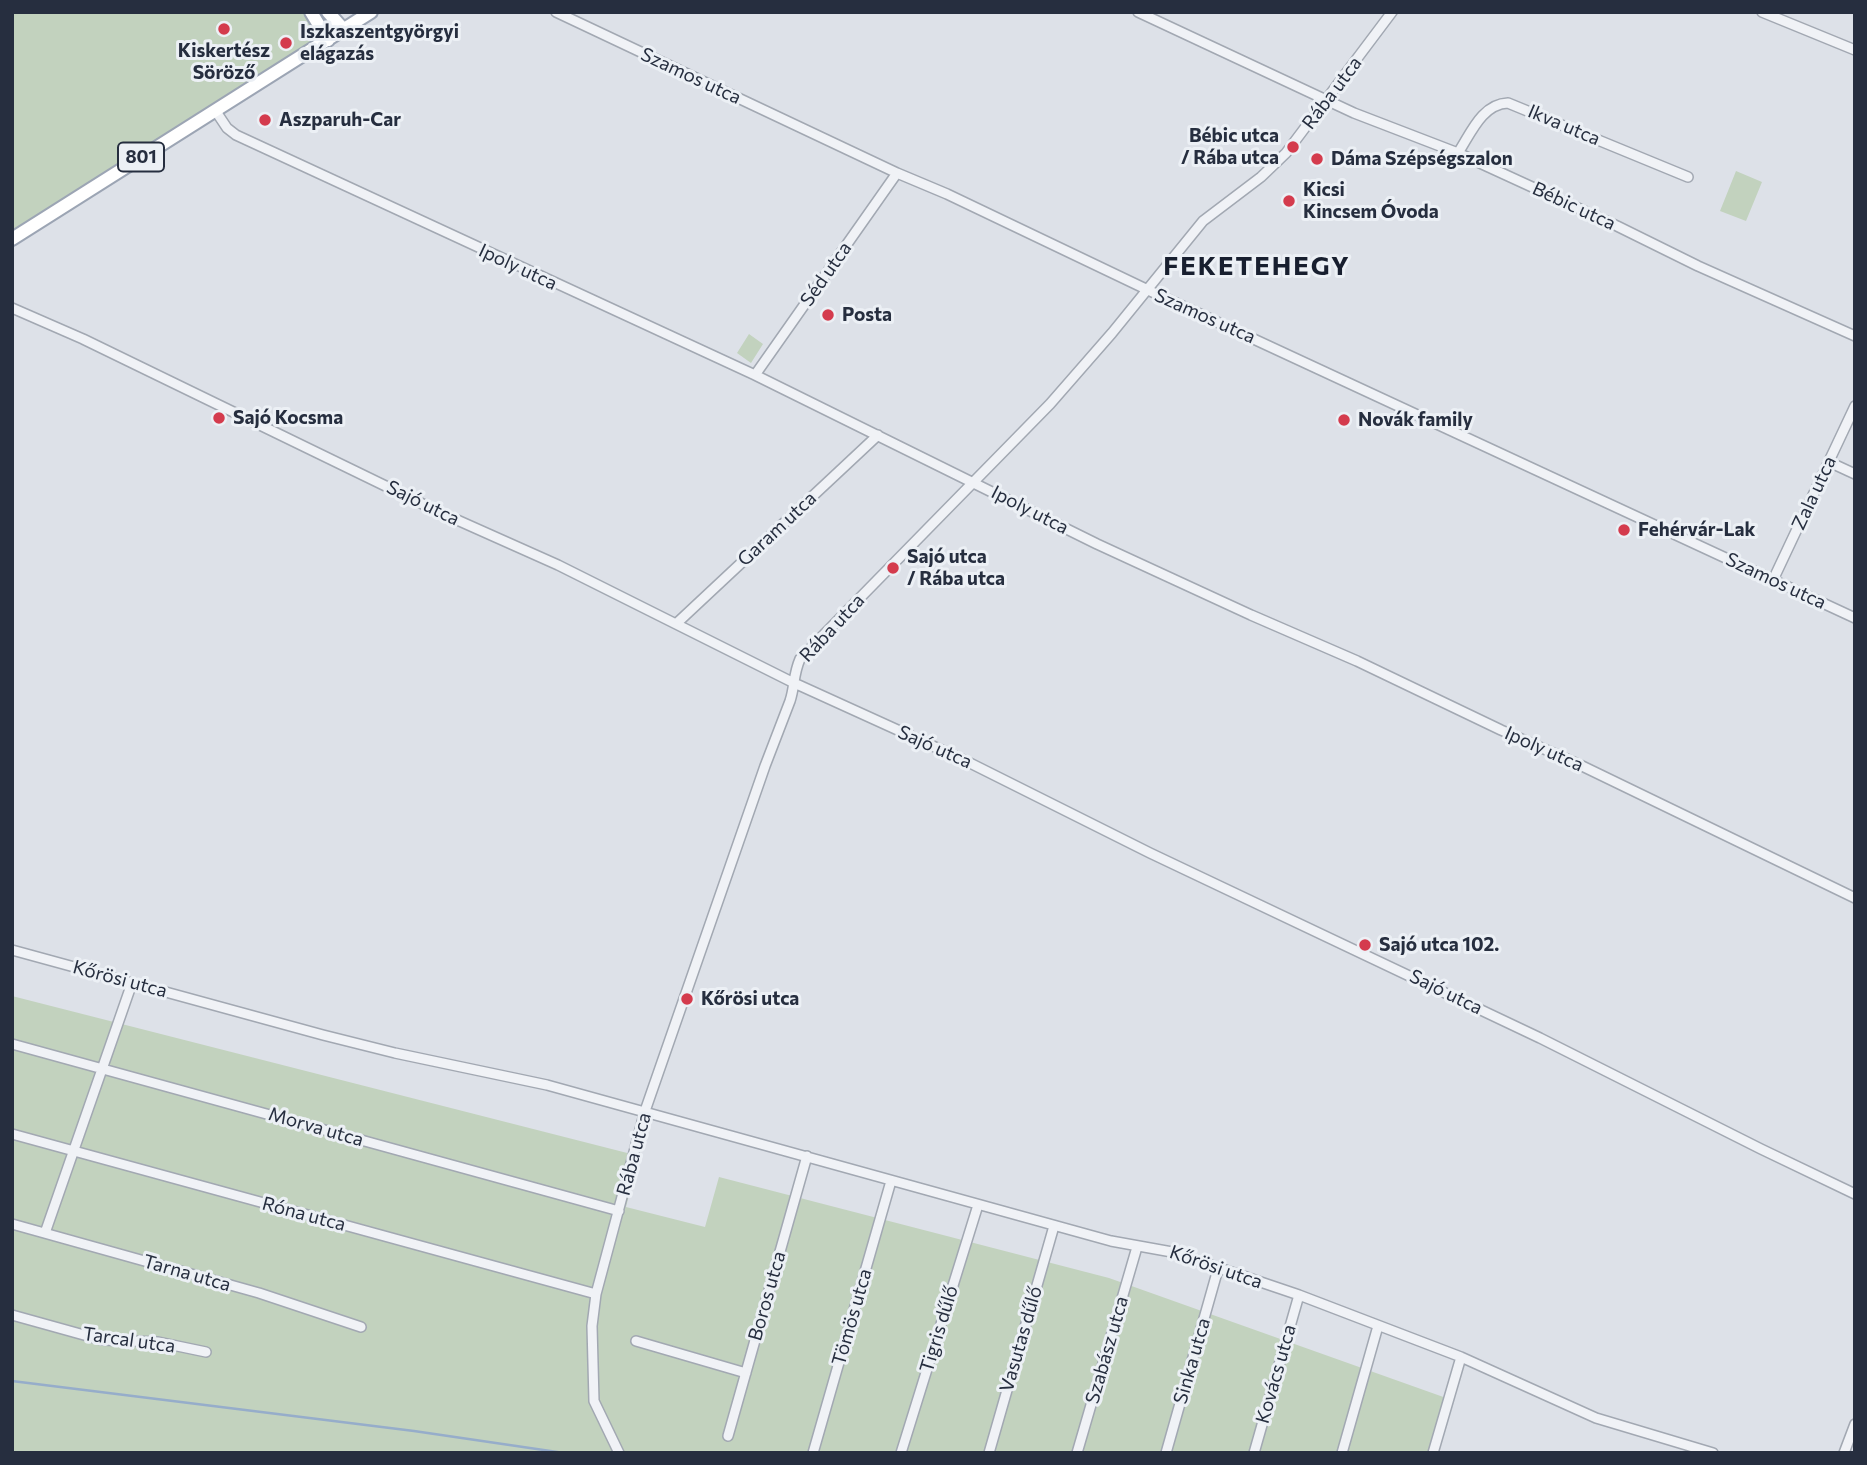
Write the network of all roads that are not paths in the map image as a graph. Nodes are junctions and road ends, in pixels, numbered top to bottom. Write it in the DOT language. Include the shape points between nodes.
graph roads {
  1 [pos="311,12"];
  2 [pos="328,12"];
  3 [pos="371,12"];
  4 [pos="556,12"];
  5 [pos="1138,12"];
  6 [pos="1392,12"];
  7 [pos="1762,12"];
  8 [pos="344,30"];
  9 [pos="328,40"];
  10 [pos="1855,50"];
  11 [pos="1325,100"];
  12 [pos="215,110"];
  13 [pos="1458,153"];
  14 [pos="897,173"];
  15 [pos="1688,177"];
  16 [pos="12,239"];
  17 [pos="1148,290"];
  18 [pos="12,308"];
  19 [pos="1855,336"];
  20 [pos="755,375"];
  21 [pos="1855,406"];
  22 [pos="878,435"];
  23 [pos="1829,462"];
  24 [pos="1855,474"];
  25 [pos="973,482"];
  26 [pos="1773,580"];
  27 [pos="1855,618"];
  28 [pos="677,623"];
  29 [pos="792,682"];
  30 [pos="1855,898"];
  31 [pos="12,950"];
  32 [pos="132,983"];
  33 [pos="12,1044"];
  34 [pos="101,1068"];
  35 [pos="645,1111"];
  36 [pos="12,1134"];
  37 [pos="73,1150"];
  38 [pos="807,1156"];
  39 [pos="891,1181"];
  40 [pos="1855,1194"];
  41 [pos="978,1205"];
  42 [pos="619,1211"];
  43 [pos="12,1224"];
  44 [pos="1054,1226"];
  45 [pos="45,1233"];
  46 [pos="1137,1247"];
  47 [pos="1218,1269"];
  48 [pos="596,1294"];
  49 [pos="1299,1295"];
  50 [pos="12,1315"];
  51 [pos="1378,1326"];
  52 [pos="361,1327"];
  53 [pos="636,1341"];
  54 [pos="206,1352"];
  55 [pos="1461,1357"];
  56 [pos="746,1373"];
  57 [pos="1855,1424"];
  58 [pos="729,1436"];
  59 [pos="619,1453"];
  60 [pos="813,1453"];
  61 [pos="901,1453"];
  62 [pos="989,1453"];
  63 [pos="1077,1453"];
  64 [pos="1166,1453"];
  65 [pos="1254,1453"];
  66 [pos="1342,1453"];
  67 [pos="1433,1453"];
  68 [pos="1713,1453"];
  69 [pos="1844,1453"];
  1 -- 9 [label="main road"];
  2 -- 8 [label="main road"];
  3 -- 8 [label="main road, 801"];
  4 -- 14 [label="street, Szamos utca"];
  5 -- 11 [label="street, Bébic utca"];
  6 -- 11 [label="street, Rába utca"];
  7 -- 10 [label="street"];
  8 -- 9 [label="main road, 801"];
  9 -- 12 [label="main road, 801"];
  11 -- 13 [label="street, Bébic utca"];
  11 -- 17 [label="street, Rába utca" via="1280,160 1203,221"];
  12 -- 16 [label="main road, 801"];
  12 -- 20 [label="street, Ipoly utca" via="236,135"];
  13 -- 15 [label="street, Ikva utca" via="1482,116 1491,107 1508,103"];
  13 -- 19 [label="street, Bébic utca"];
  14 -- 17 [label="street, Szamos utca"];
  14 -- 20 [label="street, Séd utca"];
  17 -- 25 [label="street, Rába utca" via="1059,394"];
  17 -- 26 [label="street, Szamos utca"];
  18 -- 28 [label="street, Sajó utca"];
  20 -- 22 [label="street, Ipoly utca"];
  21 -- 23 [label="street, Zala utca"];
  22 -- 25 [label="street, Ipoly utca"];
  22 -- 28 [label="street, Garam utca"];
  23 -- 24 [label="street"];
  23 -- 26 [label="street, Zala utca"];
  25 -- 29 [label="street, Rába utca" via="805,653"];
  25 -- 30 [label="street, Ipoly utca" via="1139,564 1592,770"];
  26 -- 27 [label="street, Szamos utca"];
  28 -- 29 [label="street, Sajó utca"];
  29 -- 35 [label="street, Rába utca" via="790,702"];
  29 -- 40 [label="street, Sajó utca" via="1462,999"];
  31 -- 32 [label="street, Kőrösi utca"];
  32 -- 34 [label="street"];
  32 -- 35 [label="street, Kőrösi utca" via="395,1053"];
  33 -- 34 [label="street, Morva utca"];
  34 -- 37 [label="street"];
  34 -- 42 [label="street, Morva utca"];
  35 -- 38 [label="street, Kőrösi utca"];
  35 -- 42 [label="street, Rába utca"];
  36 -- 37 [label="street, Róna utca"];
  37 -- 45 [label="street"];
  37 -- 48 [label="street, Róna utca"];
  38 -- 39 [label="street, Kőrösi utca"];
  38 -- 56 [label="street, Boros utca"];
  39 -- 41 [label="street, Kőrösi utca"];
  39 -- 60 [label="street, Tömös utca"];
  41 -- 44 [label="street, Kőrösi utca"];
  41 -- 61 [label="street, Tigris dűlő"];
  42 -- 48 [label="street, Rába utca"];
  43 -- 45 [label="street, Tarna utca"];
  44 -- 46 [label="street, Kőrösi utca"];
  44 -- 62 [label="street, Vasutas dűlő"];
  45 -- 52 [label="street, Tarna utca" via="259,1293"];
  46 -- 47 [label="street, Kőrösi utca" via="1172,1252"];
  46 -- 63 [label="street, Szabász utca"];
  47 -- 49 [label="street, Kőrösi utca"];
  47 -- 64 [label="street, Sinka utca"];
  48 -- 59 [label="street, Rába utca" via="594,1401"];
  49 -- 51 [label="street, Kőrösi utca"];
  49 -- 65 [label="street, Kovács utca"];
  50 -- 54 [label="street, Tarcal utca" via="102,1340 159,1342"];
  51 -- 55 [label="street, Kőrösi utca"];
  51 -- 66 [label="street"];
  53 -- 56 [label="street"];
  55 -- 67 [label="street"];
  55 -- 68 [label="street, Kőrösi utca" via="1597,1418"];
  56 -- 58 [label="street, Boros utca"];
  57 -- 69 [label="street"];
}
